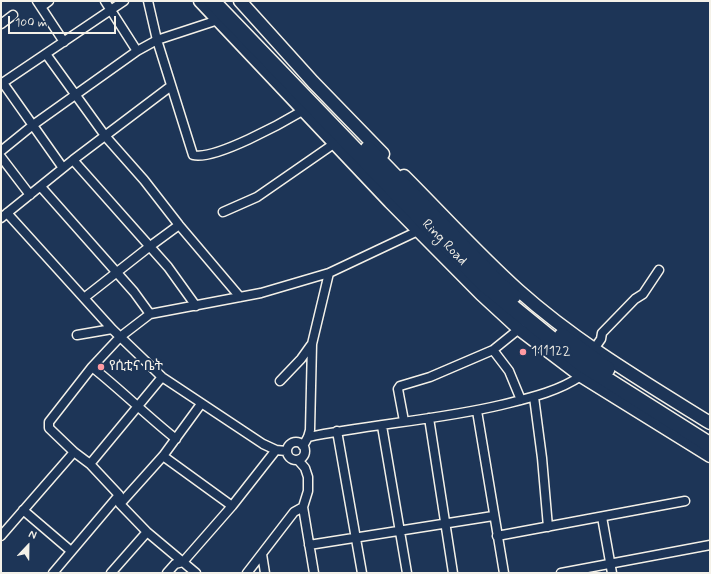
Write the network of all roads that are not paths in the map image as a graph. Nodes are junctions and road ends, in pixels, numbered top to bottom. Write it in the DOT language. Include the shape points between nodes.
graph roads {
  1 [pos="49,1"];
  2 [pos="105,1"];
  3 [pos="124,1"];
  4 [pos="148,1"];
  5 [pos="200,1"];
  6 [pos="212,1"];
  7 [pos="226,1"];
  8 [pos="240,1"];
  9 [pos="39,4"];
  10 [pos="112,10"];
  11 [pos="13,15"];
  12 [pos="218,20"];
  13 [pos="1,24"];
  14 [pos="157,40"];
  15 [pos="64,42"];
  16 [pos="137,51"];
  17 [pos="46,54"];
  18 [pos="2,84"];
  19 [pos="171,86"];
  20 [pos="74,95"];
  21 [pos="304,110"];
  22 [pos="32,125"];
  23 [pos="106,137"];
  24 [pos="335,143"];
  25 [pos="1,151"];
  26 [pos="1,157"];
  27 [pos="73,160"];
  28 [pos="63,168"];
  29 [pos="41,187"];
  30 [pos="30,195"];
  31 [pos="223,212"];
  32 [pos="4,215"];
  33 [pos="179,225"];
  34 [pos="418,231"];
  35 [pos="149,247"];
  36 [pos="659,270"];
  37 [pos="116,272"];
  38 [pos="329,273"];
  39 [pos="240,297"];
  40 [pos="84,298"];
  41 [pos="196,306"];
  42 [pos="150,314"];
  43 [pos="112,329"];
  44 [pos="518,329"];
  45 [pos="77,334"];
  46 [pos="120,337"];
  47 [pos="312,344"];
  48 [pos="594,349"];
  49 [pos="493,350"];
  50 [pos="92,367"];
  51 [pos="581,376"];
  52 [pos="162,377"];
  53 [pos="280,381"];
  54 [pos="534,397"];
  55 [pos="521,400"];
  56 [pos="201,404"];
  57 [pos="137,407"];
  58 [pos="477,410"];
  59 [pos="429,418"];
  60 [pos="404,421"];
  61 [pos="710,423"];
  62 [pos="382,426"];
  63 [pos="337,431"];
  64 [pos="710,433"];
  65 [pos="308,437"];
  66 [pos="176,439"];
  67 [pos="710,445"];
  68 [pos="303,446"];
  69 [pos="276,450"];
  70 [pos="286,451"];
  71 [pos="74,452"];
  72 [pos="163,456"];
  73 [pos="710,456"];
  74 [pos="298,460"];
  75 [pos="90,464"];
  76 [pos="119,495"];
  77 [pos="685,501"];
  78 [pos="120,504"];
  79 [pos="232,506"];
  80 [pos="303,507"];
  81 [pos="23,510"];
  82 [pos="493,516"];
  83 [pos="602,517"];
  84 [pos="445,524"];
  85 [pos="548,527"];
  86 [pos="401,531"];
  87 [pos="147,532"];
  88 [pos="1,536"];
  89 [pos="497,536"];
  90 [pos="357,537"];
  91 [pos="310,545"];
  92 [pos="710,545"];
  93 [pos="71,552"];
  94 [pos="262,554"];
  95 [pos="183,562"];
  96 [pos="611,564"];
  97 [pos="53,573"];
  98 [pos="111,573"];
  99 [pos="167,573"];
  100 [pos="196,573"];
  101 [pos="247,573"];
  102 [pos="265,573"];
  103 [pos="314,573"];
  104 [pos="362,573"];
  105 [pos="407,573"];
  106 [pos="453,573"];
  107 [pos="504,573"];
  108 [pos="561,573"];
  109 [pos="612,573"];
  1 -- 9 [label="street"];
  2 -- 10 [label="street"];
  3 -- 10 [label="street"];
  4 -- 14 [label="street"];
  5 -- 12 [label="street"];
  6 -- 67 [label="highway, Ring Road" via="484,284 582,364"];
  7 -- 64 [label="highway, Ring Road" via="500,285 560,335 612,372"];
  8 -- 48 [label="street" via="312,82 479,252 518,290"];
  9 -- 15 [label="street"];
  10 -- 15 [label="street"];
  10 -- 16 [label="street"];
  11 -- 13 [label="street"];
  12 -- 14 [label="street"];
  12 -- 21 [label="street"];
  14 -- 16 [label="street"];
  14 -- 19 [label="street"];
  15 -- 17 [label="street"];
  16 -- 20 [label="street"];
  17 -- 18 [label="street"];
  17 -- 20 [label="street"];
  18 -- 22 [label="street"];
  19 -- 21 [label="street" via="191,152 198,156 242,142"];
  19 -- 23 [label="street"];
  20 -- 22 [label="street"];
  20 -- 23 [label="street"];
  21 -- 24 [label="street"];
  22 -- 25 [label="street"];
  22 -- 28 [label="street"];
  23 -- 27 [label="street"];
  23 -- 33 [label="street"];
  24 -- 31 [label="street" via="258,197"];
  24 -- 34 [label="street"];
  26 -- 30 [label="street"];
  27 -- 28 [label="street"];
  27 -- 35 [label="street"];
  28 -- 29 [label="street"];
  29 -- 30 [label="street"];
  29 -- 37 [label="street"];
  30 -- 32 [label="street"];
  32 -- 40 [label="street"];
  33 -- 35 [label="street"];
  33 -- 39 [label="street"];
  34 -- 38 [label="street"];
  34 -- 44 [label="street"];
  35 -- 37 [label="street"];
  35 -- 41 [label="street" via="168,267"];
  36 -- 48 [label="street" via="642,294 602,333"];
  37 -- 40 [label="street"];
  37 -- 42 [label="street"];
  38 -- 39 [label="street" via="294,285"];
  38 -- 47 [label="street"];
  39 -- 41 [label="street"];
  40 -- 43 [label="street"];
  41 -- 42 [label="street"];
  42 -- 46 [label="street"];
  43 -- 45 [label="street"];
  43 -- 46 [label="street"];
  44 -- 49 [label="street"];
  44 -- 51 [label="street"];
  46 -- 50 [label="street"];
  46 -- 52 [label="street"];
  47 -- 53 [label="street"];
  47 -- 65 [label="street"];
  48 -- 61 [label="street"];
  49 -- 55 [label="street" via="509,371"];
  49 -- 60 [label="street" via="430,377 400,386 398,389"];
  50 -- 57 [label="street"];
  50 -- 71 [label="street" via="48,422 49,428"];
  51 -- 54 [label="street" via="566,386"];
  51 -- 73 [label="street"];
  52 -- 56 [label="street"];
  52 -- 57 [label="street"];
  54 -- 55 [label="street"];
  54 -- 85 [label="street"];
  55 -- 58 [label="street"];
  56 -- 66 [label="street"];
  56 -- 69 [label="street"];
  57 -- 66 [label="street"];
  57 -- 75 [label="street"];
  58 -- 59 [label="street"];
  58 -- 82 [label="street"];
  59 -- 60 [label="street"];
  59 -- 84 [label="street"];
  60 -- 62 [label="street"];
  62 -- 63 [label="street"];
  62 -- 86 [label="street"];
  63 -- 65 [label="street"];
  63 -- 90 [label="street"];
  65 -- 68 [label="street"];
  66 -- 72 [label="street"];
  68 -- 70 [label="street" via="300,443 291,443"];
  68 -- 74 [label="street" via="304,454"];
  69 -- 70 [label="street"];
  69 -- 79 [label="street"];
  70 -- 74 [label="street" via="290,458"];
  71 -- 75 [label="street"];
  71 -- 81 [label="street"];
  72 -- 78 [label="street"];
  72 -- 79 [label="street"];
  74 -- 80 [label="street" via="308,477 308,491"];
  75 -- 76 [label="street"];
  76 -- 78 [label="street"];
  76 -- 93 [label="street"];
  77 -- 83 [label="street"];
  78 -- 87 [label="street"];
  79 -- 95 [label="street"];
  80 -- 91 [label="street"];
  80 -- 94 [label="street" via="294,512"];
  81 -- 88 [label="street"];
  81 -- 93 [label="street"];
  82 -- 84 [label="street"];
  82 -- 89 [label="street"];
  83 -- 85 [label="street"];
  83 -- 96 [label="street"];
  84 -- 86 [label="street"];
  84 -- 106 [label="street"];
  85 -- 89 [label="street"];
  86 -- 90 [label="street"];
  86 -- 105 [label="street"];
  87 -- 95 [label="street"];
  87 -- 98 [label="street"];
  89 -- 107 [label="street"];
  90 -- 91 [label="street"];
  90 -- 104 [label="street"];
  91 -- 103 [label="street"];
  92 -- 96 [label="street"];
  93 -- 97 [label="street"];
  94 -- 101 [label="street"];
  94 -- 102 [label="street"];
  95 -- 99 [label="street" via="175,564"];
  95 -- 100 [label="street"];
  96 -- 108 [label="street"];
  96 -- 109 [label="street"];
}
